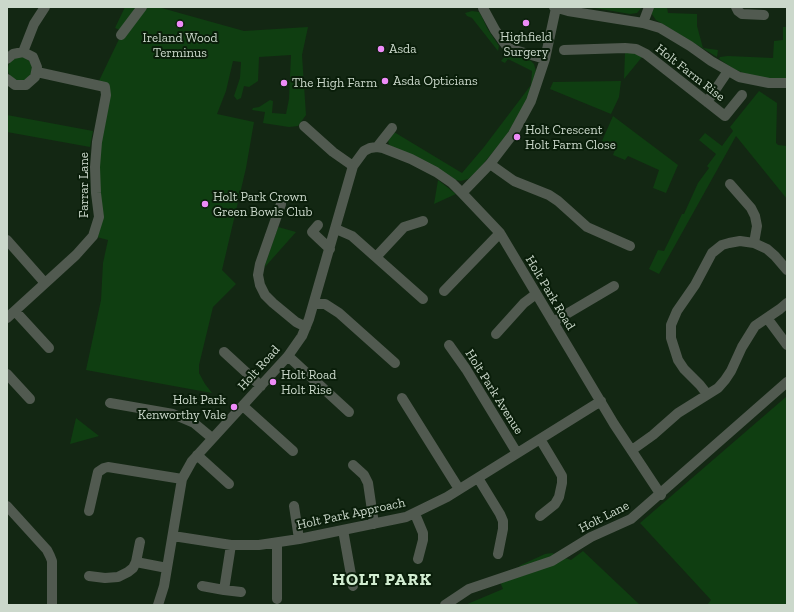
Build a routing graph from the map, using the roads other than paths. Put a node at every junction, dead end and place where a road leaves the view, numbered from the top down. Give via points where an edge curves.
1 (45, 7) edge
2 (142, 7) edge
3 (555, 7) edge
4 (649, 7) edge
5 (736, 7) edge
6 (483, 8) dead end
7 (764, 15) dead end
8 (643, 23) junction
9 (121, 35) dead end
10 (564, 50) dead end
11 (23, 52) junction
12 (7, 59) edge
13 (545, 59) junction
14 (728, 71) junction
15 (37, 72) junction
16 (7, 79) edge
17 (787, 82) edge
18 (742, 96) dead end
19 (706, 102) junction
20 (304, 126) dead end
21 (392, 128) dead end
22 (377, 147) junction
23 (490, 164) junction
24 (353, 166) junction
25 (730, 184) dead end
26 (462, 192) junction
27 (281, 204) dead end
28 (423, 221) dead end
29 (318, 225) dead end
30 (336, 230) junction
31 (500, 233) junction
32 (7, 240) edge
33 (754, 243) junction
34 (630, 246) dead end
35 (330, 249) junction
36 (376, 257) junction
37 (787, 270) edge
38 (45, 283) junction
39 (614, 286) dead end
40 (444, 291) dead end
41 (536, 294) junction
42 (423, 299) dead end
43 (787, 303) edge
44 (314, 304) junction
45 (15, 311) junction
46 (7, 318) edge
47 (767, 318) junction
48 (553, 322) junction
49 (306, 327) junction
50 (496, 334) dead end
51 (449, 345) dead end
52 (787, 345) edge
53 (49, 348) dead end
54 (224, 352) dead end
55 (288, 356) junction
56 (395, 363) dead end
57 (7, 374) edge
58 (787, 382) edge
59 (260, 386) junction
60 (707, 394) junction
61 (402, 398) dead end
62 (30, 399) dead end
63 (110, 402) dead end
64 (601, 402) junction
65 (243, 406) junction
66 (349, 412) dead end
67 (212, 438) junction
68 (540, 439) junction
69 (632, 450) junction
70 (294, 451) dead end
71 (517, 453) junction
72 (197, 455) junction
73 (353, 465) dead end
74 (478, 478) junction
75 (182, 479) junction
76 (229, 484) dead end
77 (459, 489) junction
78 (661, 495) junction
79 (7, 506) edge
80 (294, 506) dead end
81 (89, 511) dead end
82 (415, 514) junction
83 (540, 516) dead end
84 (374, 524) junction
85 (343, 530) junction
86 (173, 536) junction
87 (299, 539) junction
88 (140, 542) dead end
89 (277, 543) junction
90 (231, 545) junction
91 (498, 554) dead end
92 (418, 559) dead end
93 (136, 562) junction
94 (167, 568) junction
95 (89, 576) dead end
96 (202, 586) dead end
97 (353, 586) dead end
98 (224, 590) junction
99 (241, 592) dead end
100 (278, 599) dead end
101 (52, 605) edge
102 (158, 605) edge
103 (445, 605) edge

1 - 11 street via 34,24
2 - 9 street
3 - 8 street
3 - 13 street
4 - 8 street
5 - 7 street via 742,14
6 - 13 street via 508,48
8 - 14 street via 660,28
10 - 19 street, Holt Farm Rise via 636,49 646,54
11 - 12 street via 13,54
11 - 15 street via 33,57
13 - 23 street via 531,101 513,134
14 - 17 street via 739,77 769,83
14 - 19 street
15 - 16 street via 26,85 15,85
15 - 38 street, Farrar Lane via 105,87 106,95 97,142 95,167 99,217 93,236
18 - 19 street, Holt Farm Rise via 725,116
20 - 24 street
21 - 22 street
22 - 24 street, Holt Road via 364,150
22 - 26 street, Holt Park Road via 411,158 436,172
23 - 26 street
23 - 34 street via 514,181 549,195 587,227
24 - 30 street, Holt Road
25 - 33 street via 755,216 757,226
26 - 31 street, Holt Park Road
27 - 49 street via 260,264 260,285 273,303
28 - 36 street via 404,227
29 - 35 street via 312,232
30 - 35 street, Holt Road
30 - 36 street via 352,236
31 - 40 street
31 - 41 street, Holt Park Road
32 - 38 street
33 - 37 street via 776,256
33 - 60 street via 740,241 716,248 671,325 671,336 678,360
35 - 44 street, Holt Road
36 - 42 street
38 - 45 street, Farrar Lane
39 - 48 street
41 - 48 street, Holt Park Road
41 - 50 street via 524,303
43 - 47 street
44 - 49 street, Holt Road
44 - 56 street via 325,304 339,313
45 - 46 street, Farrar Lane
45 - 53 street
47 - 52 street
47 - 60 street via 755,326 748,335 725,380 718,388
48 - 64 street, Holt Park Road
49 - 55 street, Holt Road
51 - 71 street, Holt Park Avenue
54 - 59 street
55 - 59 street, Holt Road
55 - 66 street
57 - 62 street
58 - 78 street, Holt Lane
59 - 65 street, Holt Road
60 - 69 street via 678,413
61 - 77 street
63 - 67 street via 173,414 194,423
64 - 68 street, Holt Park Approach
64 - 69 street, Holt Park Road
65 - 67 street, Holt Road
65 - 70 street
67 - 72 street, Holt Road
68 - 71 street, Holt Park Approach
68 - 83 street via 562,476 562,483 555,504
69 - 78 street, Holt Park Road
71 - 74 street, Holt Park Approach
72 - 75 street, Holt Road
72 - 76 street
73 - 84 street via 366,478
74 - 77 street, Holt Park Approach
74 - 91 street via 503,521
75 - 81 street via 104,468 98,472
75 - 86 street, Holt Road
77 - 82 street, Holt Park Approach
78 - 103 street, Holt Lane via 631,519 591,537 552,561 469,589
79 - 101 street via 50,556
80 - 87 street
82 - 84 street, Holt Park Approach
82 - 92 street via 423,533
84 - 85 street, Holt Park Approach
85 - 87 street, Holt Park Approach
85 - 97 street
86 - 90 street, Holt Park Approach
86 - 94 street, Holt Road
87 - 89 street, Holt Park Approach
88 - 93 street
89 - 90 street, Holt Park Approach
89 - 100 street
90 - 98 street
93 - 94 street
93 - 95 street via 133,568 118,577
94 - 102 street, Holt Road
96 - 98 street
98 - 99 street

